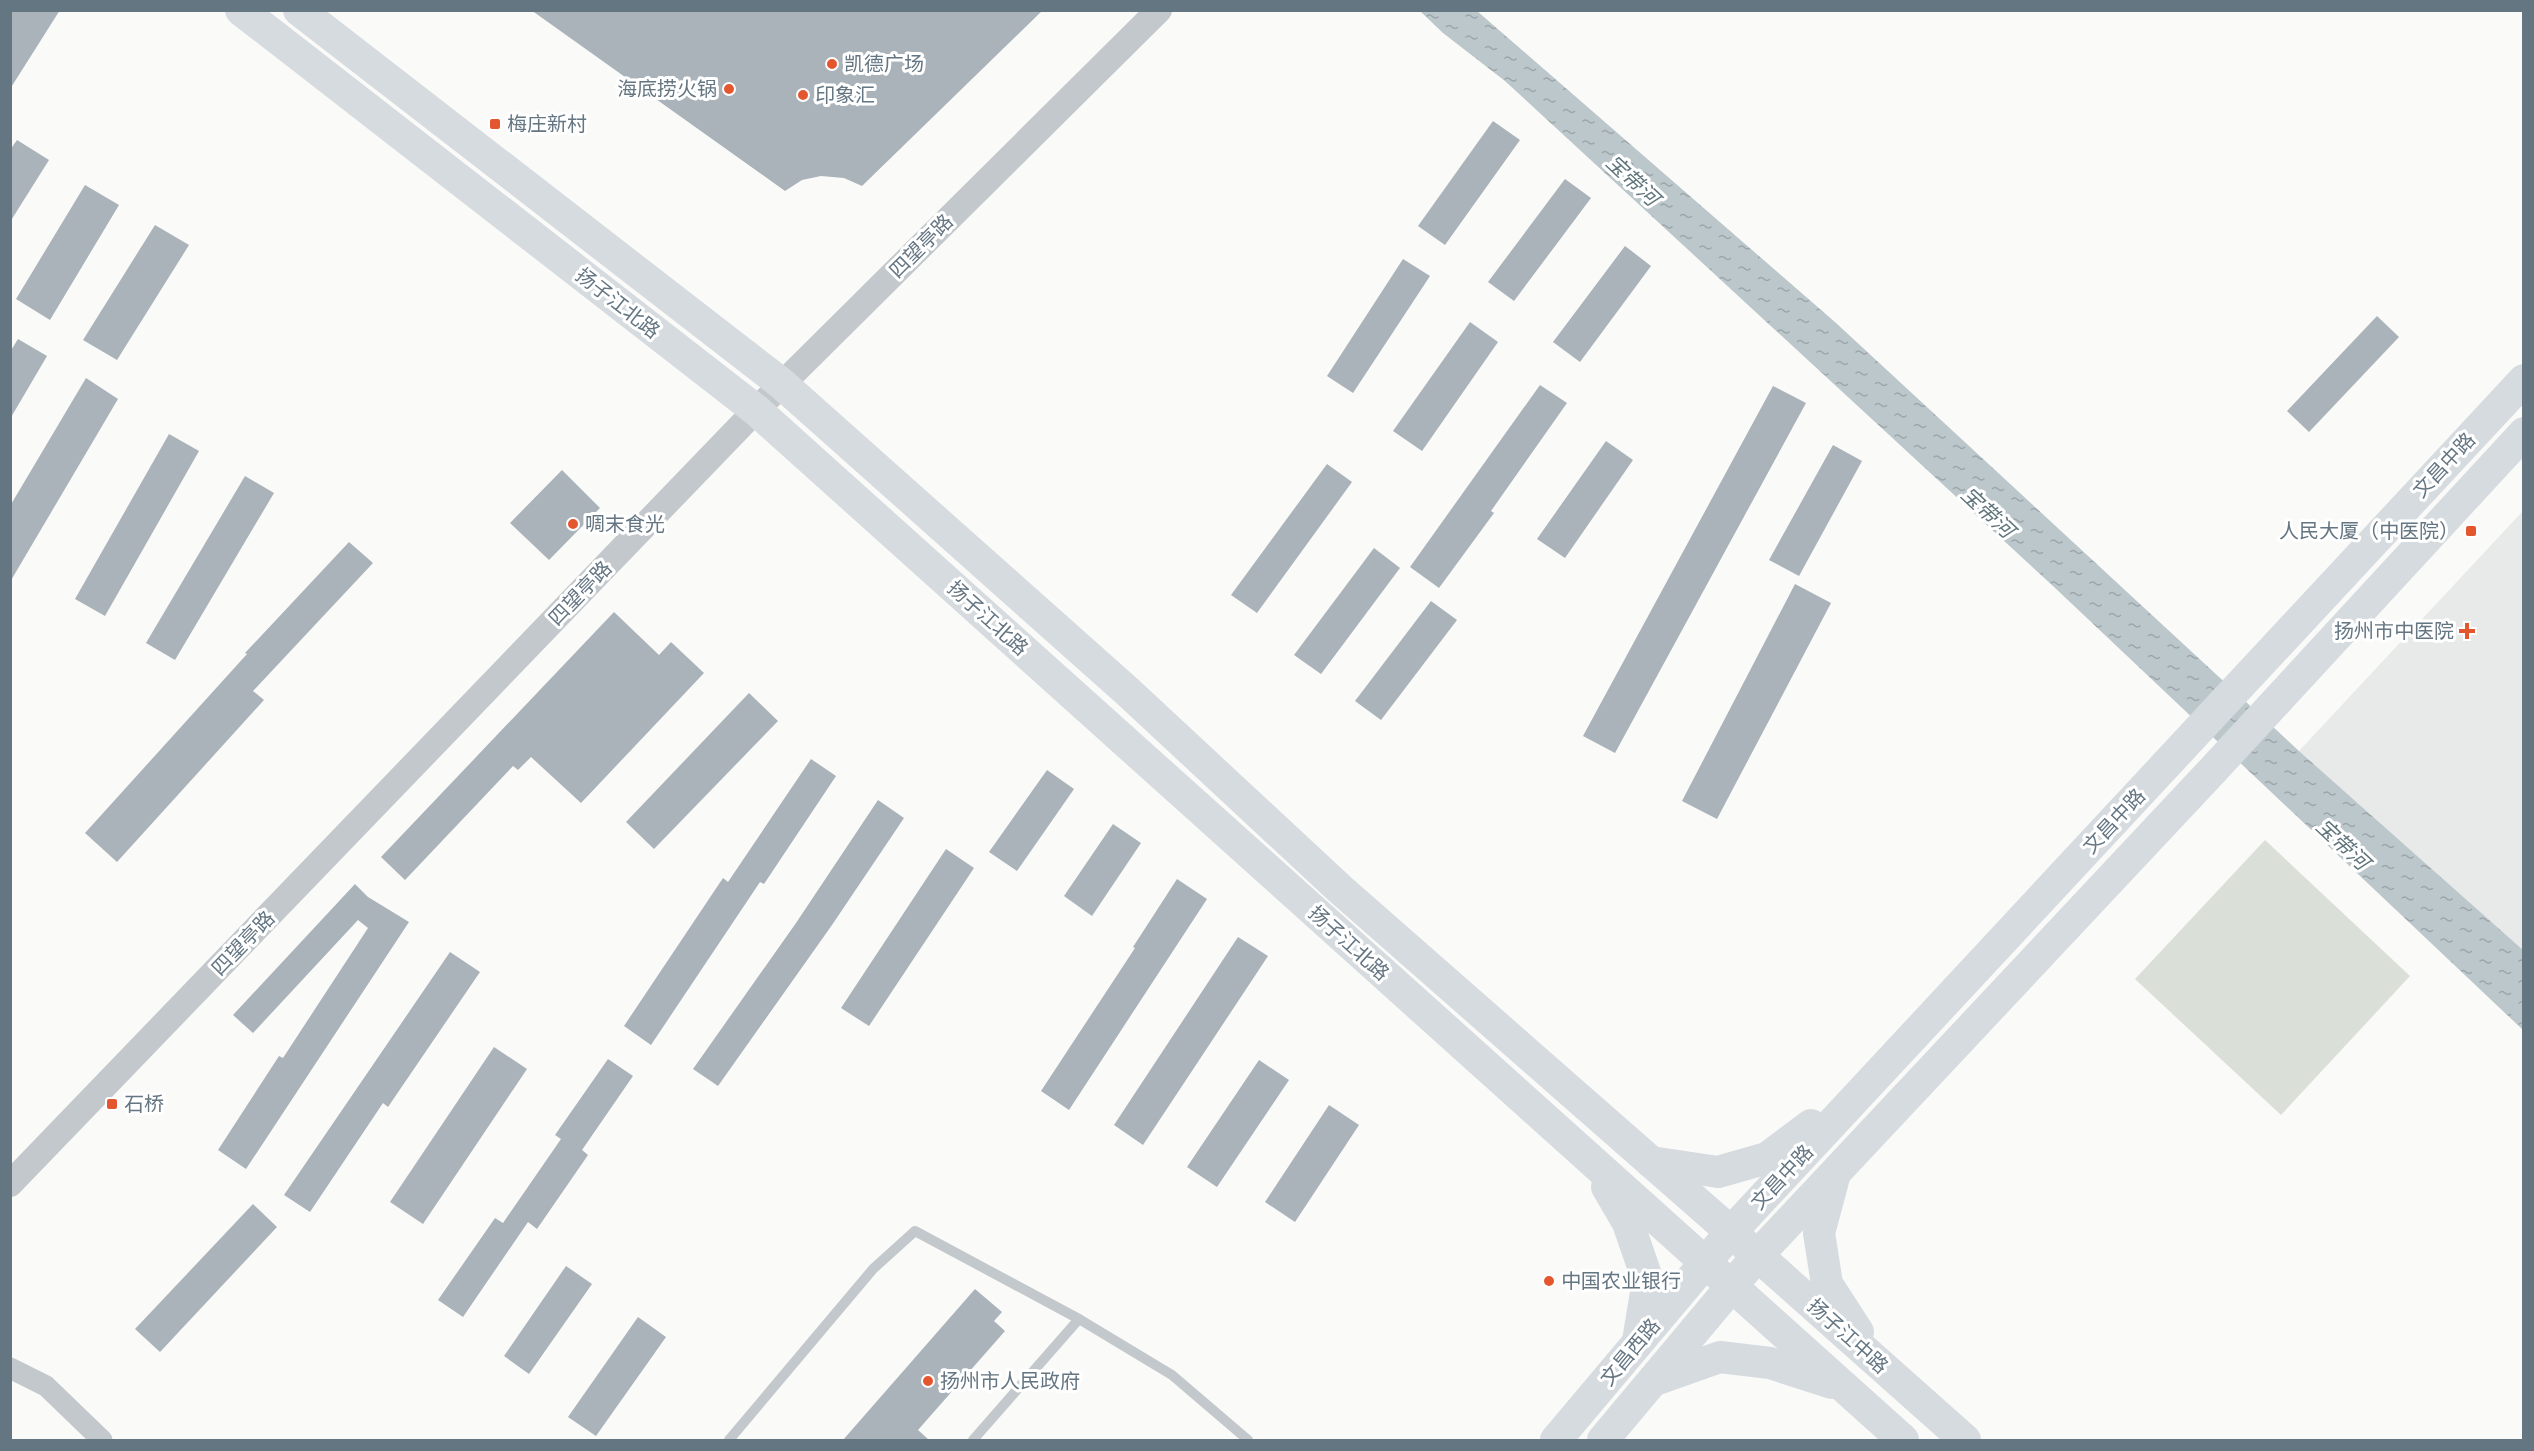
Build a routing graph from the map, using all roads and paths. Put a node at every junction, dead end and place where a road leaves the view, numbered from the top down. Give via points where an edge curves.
1 (241, 10) edge
2 (299, 10) edge
3 (1159, 10) edge
4 (2523, 380) edge
5 (782, 384) junction
6 (756, 410) junction
7 (2523, 434) edge
8 (1876, 1076) junction
9 (1651, 1162) junction
10 (1593, 1163) junction
11 (1835, 1173) junction
12 (10, 1184) edge
13 (1731, 1232) junction
14 (1757, 1256) junction
15 (1704, 1263) junction
16 (1732, 1287) junction
17 (1079, 1319) junction
18 (1638, 1342) junction
19 (1877, 1362) junction
20 (10, 1368) edge
21 (1654, 1380) junction
22 (1844, 1387) junction
23 (102, 1440) edge
24 (729, 1440) edge
25 (974, 1440) edge
26 (1248, 1440) edge
27 (1556, 1440) edge
28 (1603, 1440) edge
29 (1904, 1440) edge
30 (1965, 1440) edge

1 - 6 main road, 扬子江北路
2 - 5 main road, 扬子江北路
3 - 5 street, 四望亭路
4 - 8 main road, 文昌中路
5 - 6 street, 四望亭路
5 - 9 main road, 扬子江北路 via 1127,691 1340,889
6 - 10 main road, 扬子江北路
6 - 12 street, 四望亭路
7 - 11 main road, 文昌中路
8 - 9 main road via 1767,1158 1718,1172
8 - 13 main road, 文昌中路
9 - 13 main road, 扬子江北路
10 - 15 main road, 扬子江北路
10 - 18 main road via 1628,1223 1648,1281
11 - 14 main road, 文昌中路
11 - 19 main road via 1819,1233 1827,1284
13 - 14 main road, 扬子江中路
13 - 15 main road, 文昌中路
14 - 16 main road, 文昌中路
14 - 19 main road, 扬子江中路
15 - 16 main road, 扬子江中路
15 - 18 main road, 文昌西路
16 - 21 main road, 文昌西路
16 - 22 main road, 扬子江中路
17 - 24 lane via 915,1231 873,1269
17 - 25 lane
17 - 26 lane via 1172,1375
18 - 27 main road, 文昌西路
19 - 30 main road, 扬子江中路
20 - 23 street via 46,1386
21 - 22 main road via 1720,1357 1770,1363
21 - 28 main road, 文昌西路
22 - 29 main road, 扬子江中路

